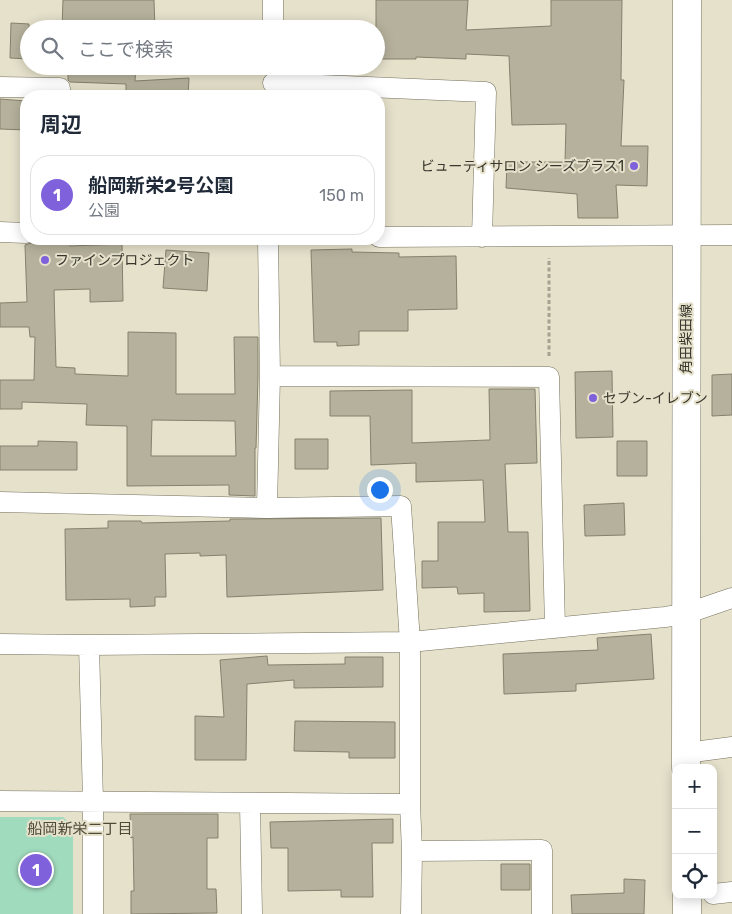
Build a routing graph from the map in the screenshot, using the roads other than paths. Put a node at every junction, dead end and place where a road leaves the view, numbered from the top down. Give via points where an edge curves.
1 (272, 0) edge
2 (687, 0) edge
3 (273, 20) edge
4 (273, 82) edge
5 (0, 87) edge
6 (60, 90) edge
7 (0, 232) edge
8 (20, 232) edge
9 (732, 235) edge
10 (686, 236) junction
11 (385, 237) edge
12 (482, 237) junction
13 (268, 245) edge
14 (270, 376) junction
15 (0, 502) edge
16 (267, 508) junction
17 (732, 598) edge
18 (686, 614) junction
19 (555, 628) junction
20 (410, 642) junction
21 (0, 644) edge
22 (89, 645) junction
23 (732, 747) edge
24 (686, 760) edge
25 (0, 801) edge
26 (93, 801) junction
27 (250, 803) junction
28 (410, 804) junction
29 (412, 851) junction
30 (732, 892) edge
31 (717, 894) edge
32 (93, 914) edge
33 (252, 914) edge
34 (411, 914) edge
35 (542, 914) edge

1 - 3 street
2 - 10 main road, 角田柴田線
4 - 12 street via 486,92
5 - 6 street
7 - 8 street
9 - 10 street
10 - 12 street
10 - 18 main road, 角田柴田線
11 - 12 street
13 - 14 street
14 - 16 street
14 - 19 street via 549,377
15 - 16 street
16 - 20 street via 401,506
17 - 18 street
18 - 19 street
18 - 24 main road, 角田柴田線
19 - 20 street
20 - 22 street
20 - 28 street
21 - 22 street
22 - 26 street
23 - 24 street
25 - 26 street
26 - 27 street
26 - 32 street
27 - 28 street
27 - 33 street
28 - 29 street
29 - 34 street
29 - 35 street via 542,850
30 - 31 street

